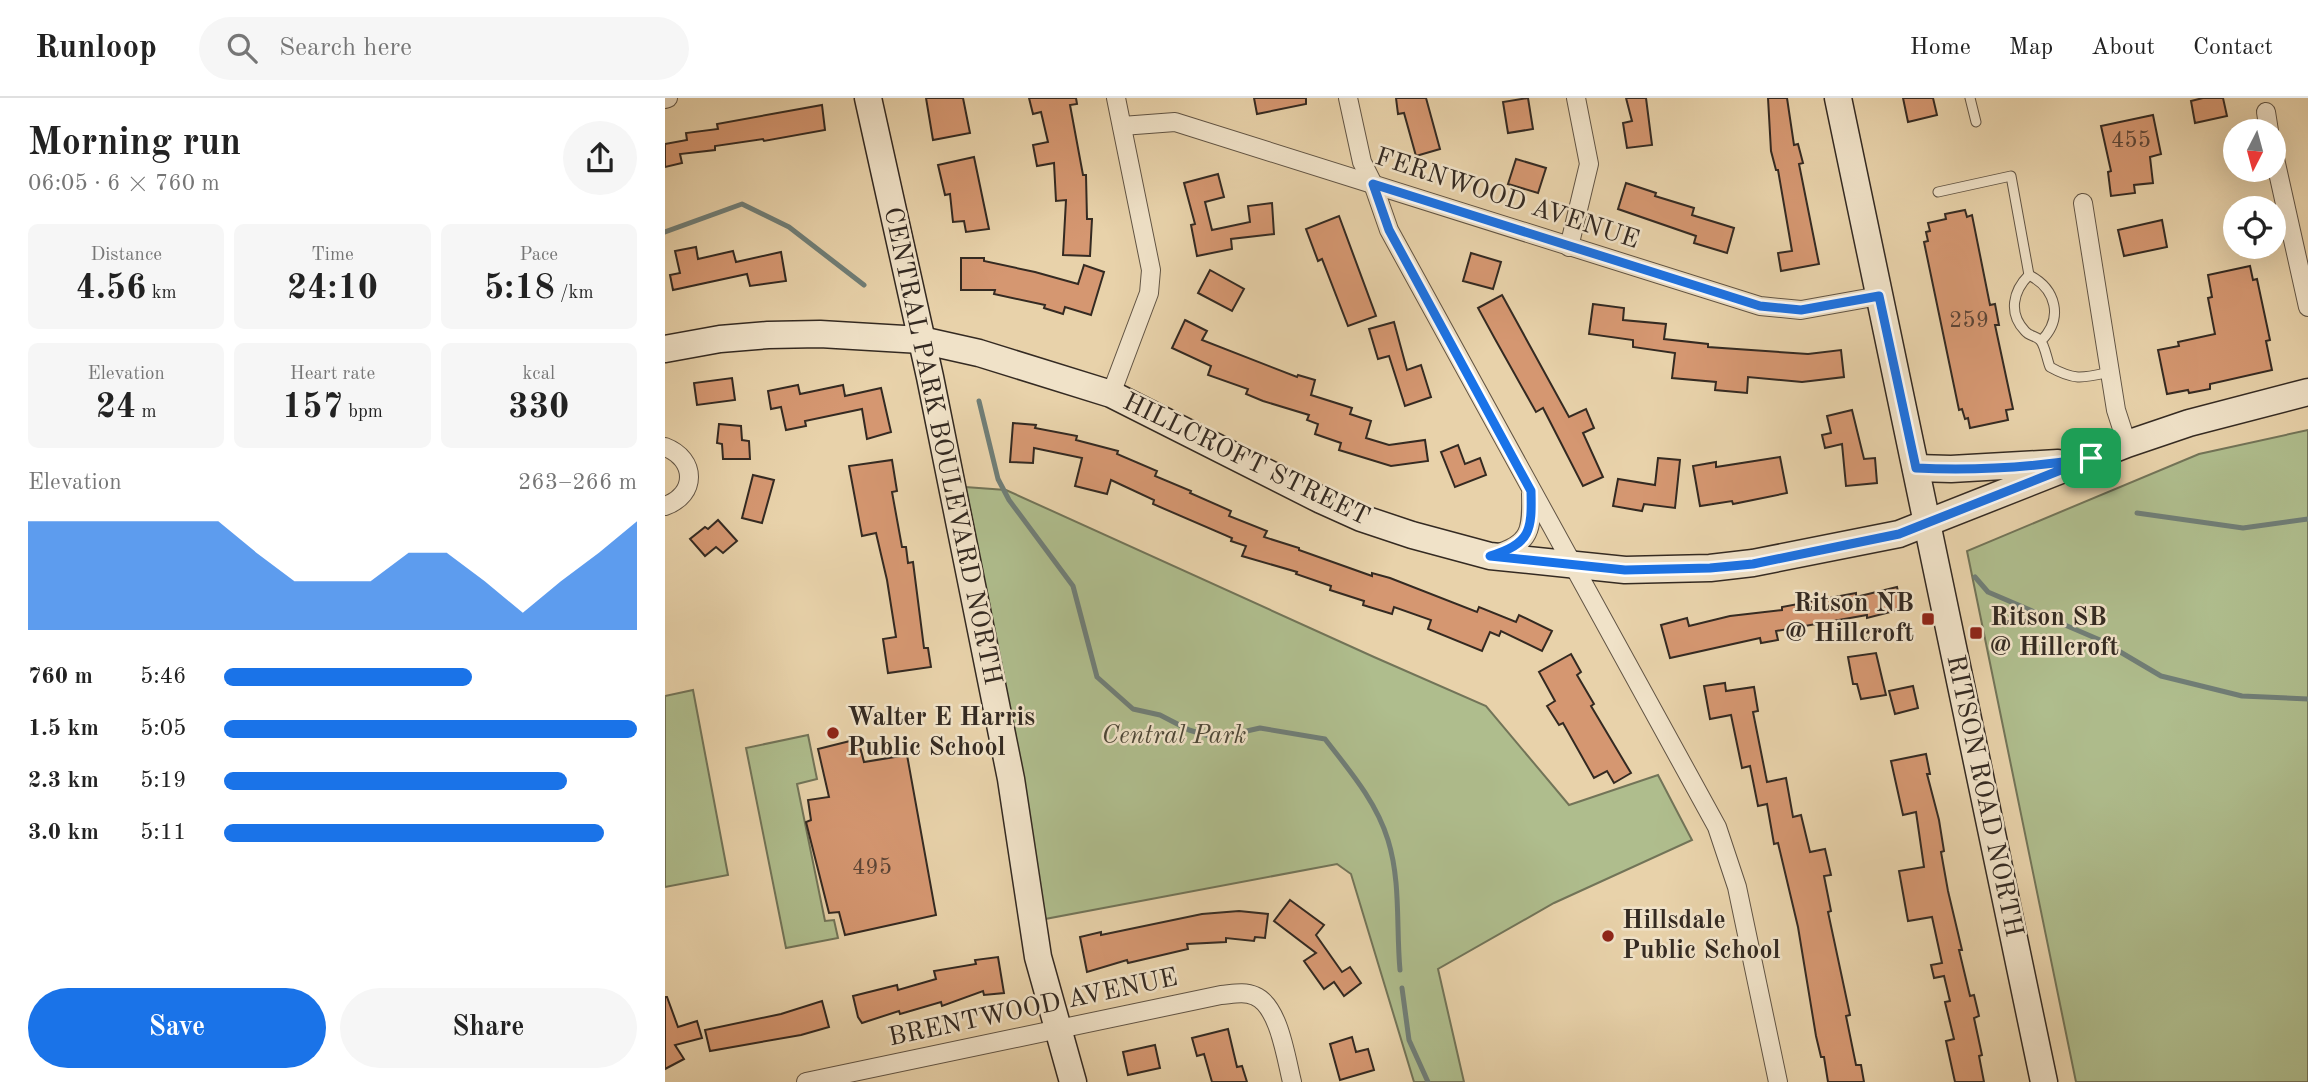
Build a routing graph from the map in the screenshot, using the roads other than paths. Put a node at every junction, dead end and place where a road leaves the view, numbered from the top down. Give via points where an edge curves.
1 (868, 98) edge
2 (1116, 98) edge
3 (1348, 98) edge
4 (1576, 98) edge
5 (1838, 98) edge
6 (1970, 98) edge
7 (1976, 122) dead end
8 (1122, 127) junction
9 (2280, 182) edge
10 (1373, 184) junction
11 (1938, 192) dead end
12 (2083, 203) dead end
13 (1569, 247) junction
14 (2029, 275) junction
15 (1879, 296) junction
16 (2308, 306) edge
17 (921, 340) junction
18 (2041, 341) junction
19 (665, 349) edge
20 (2110, 372) junction
21 (2308, 393) edge
22 (1111, 394) junction
23 (2127, 444) junction
24 (665, 447) edge
25 (2091, 458) junction
26 (1916, 468) junction
27 (1531, 491) junction
28 (665, 506) edge
29 (1927, 523) junction
30 (1490, 556) junction
31 (1576, 567) junction
32 (1059, 1029) junction
33 (806, 1082) edge
34 (1073, 1082) edge
35 (1292, 1082) edge
36 (1778, 1082) edge
37 (2044, 1082) edge

1 - 17 street, CENTRAL PARK BOULEVARD NORTH
2 - 8 street
3 - 10 street via 1362,162
4 - 13 street via 1589,163
5 - 15 street, RITSON ROAD NORTH
6 - 7 lane
8 - 10 street, FERNWOOD AVENUE via 1175,122
8 - 22 street via 1151,270 1149,293
9 - 16 street
10 - 13 street, FERNWOOD AVENUE
10 - 27 street via 1389,230
11 - 14 lane via 2011,176
12 - 20 street
13 - 15 street, FERNWOOD AVENUE via 1760,306 1801,310
14 - 18 lane via 2046,288 2054,303 2055,320
14 - 18 lane via 2016,292 2015,309 2020,325
15 - 26 street, RITSON ROAD NORTH
17 - 19 street, HILLCROFT STREET via 768,335
17 - 22 street, HILLCROFT STREET
17 - 32 street, CENTRAL PARK BOULEVARD NORTH via 1011,779 1038,957
18 - 20 lane via 2050,367 2064,375 2080,378
20 - 23 street
21 - 23 street, HILLCROFT STREET
22 - 30 street, HILLCROFT STREET via 1361,518
23 - 25 street, HILLCROFT STREET
24 - 28 street via 681,456 689,474 681,497
25 - 26 street
25 - 29 street, HILLCROFT STREET
26 - 29 street, RITSON ROAD NORTH
27 - 30 street via 1532,521 1527,534 1511,550
27 - 31 street
29 - 31 street, HILLCROFT STREET via 1881,538 1753,564 1667,570
29 - 37 street, RITSON ROAD NORTH
30 - 31 street, HILLCROFT STREET
31 - 36 street via 1717,827 1737,887
32 - 33 street, BRENTWOOD AVENUE
32 - 34 street, CENTRAL PARK BOULEVARD NORTH
32 - 35 street, BRENTWOOD AVENUE via 1245,993 1268,1005

